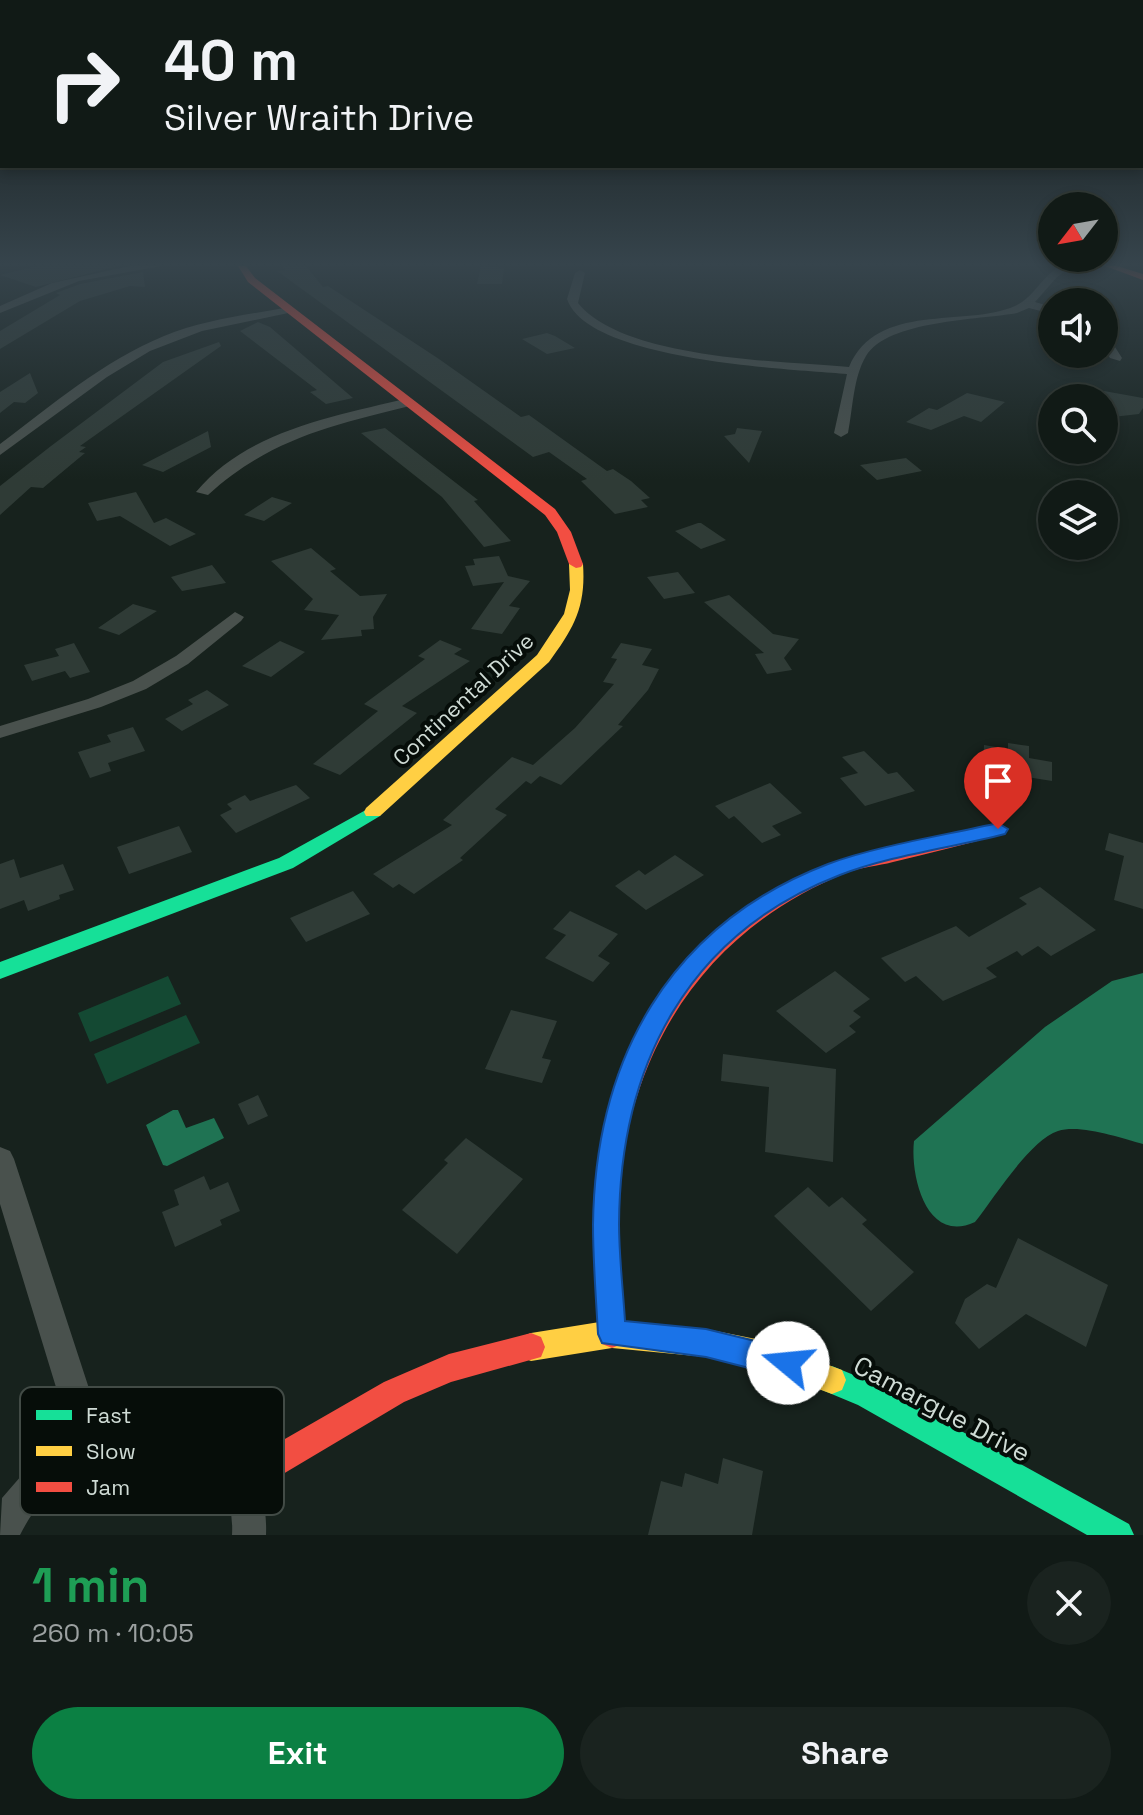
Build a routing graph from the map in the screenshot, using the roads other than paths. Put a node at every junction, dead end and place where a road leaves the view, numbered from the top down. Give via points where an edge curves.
1 (175, 338) edge
2 (325, 338) edge
3 (621, 338) edge
4 (885, 338) edge
5 (855, 371) junction
6 (409, 402) junction
7 (841, 433) dead end
8 (0, 451) edge
9 (203, 492) dead end
10 (235, 617) dead end
11 (0, 732) edge
12 (998, 829) dead end
13 (0, 971) edge
14 (0, 1159) edge
15 (612, 1334) junction
16 (72, 1387) edge
17 (284, 1456) edge
18 (20, 1503) edge
19 (247, 1515) edge
20 (2, 1535) edge
21 (249, 1535) edge
22 (1118, 1535) edge

1 - 8 street via 107,372
2 - 6 street, Continental Drive
3 - 5 street via 688,354
4 - 5 street via 864,350
5 - 7 street
6 - 9 street via 266,442 225,469
6 - 13 street, Continental Drive via 538,501 567,533 576,554 578,594 558,641 394,796 326,844
10 - 11 street via 144,683
12 - 15 street via 835,869 774,899 690,965 652,1023 619,1115 606,1225
14 - 16 street
15 - 17 street, Camargue Drive via 449,1368 394,1392
15 - 22 street, Camargue Drive via 706,1343 815,1373 868,1395
18 - 20 street
19 - 21 street

